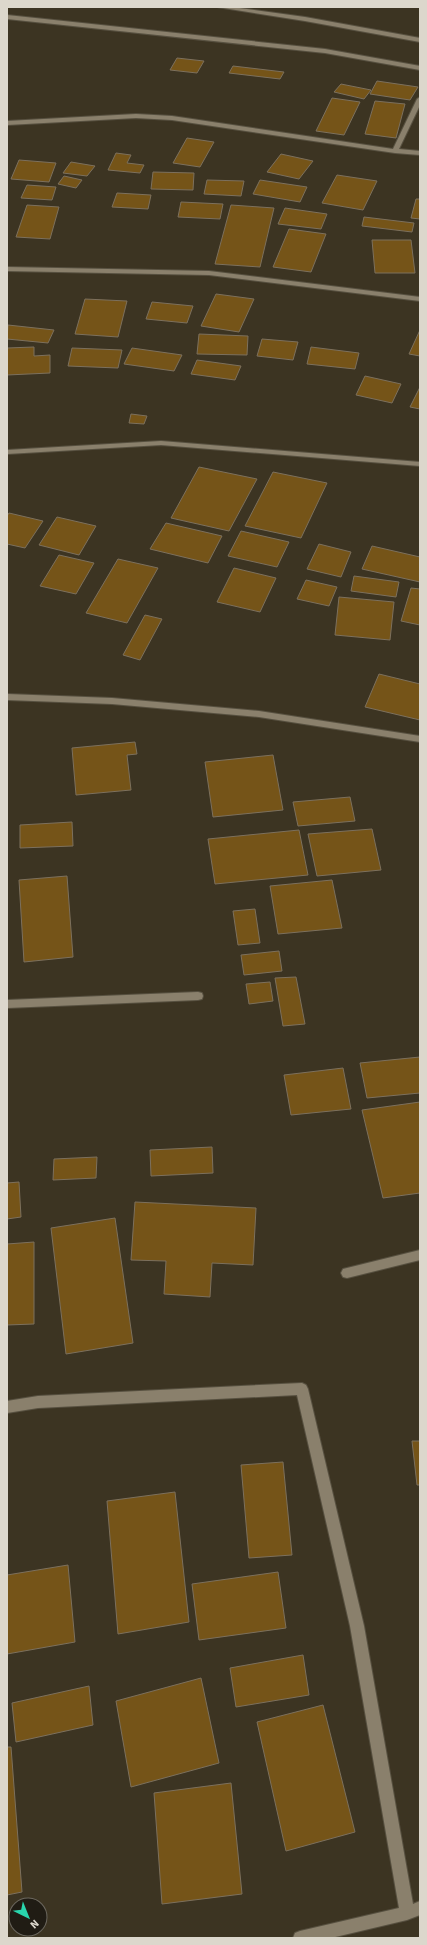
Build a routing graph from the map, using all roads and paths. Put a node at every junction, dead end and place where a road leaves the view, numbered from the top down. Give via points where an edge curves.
1 (220, 7) edge
2 (7, 17) edge
3 (420, 40) edge
4 (420, 68) edge
5 (420, 99) edge
6 (7, 123) edge
7 (395, 151) junction
8 (420, 153) edge
9 (7, 269) edge
10 (420, 299) edge
11 (7, 452) edge
12 (420, 464) edge
13 (7, 697) edge
14 (420, 739) edge
15 (198, 996) dead end
16 (7, 1004) edge
17 (420, 1255) edge
18 (347, 1273) dead end
19 (7, 1407) edge
20 (414, 1910) edge
21 (300, 1938) edge

1 - 3 street
2 - 4 street via 325,51
5 - 7 street
6 - 7 street via 136,116 172,118
7 - 8 street
9 - 10 street via 209,273
11 - 12 street via 161,443
13 - 14 street via 112,701 251,714
15 - 16 street
17 - 18 street
19 - 20 street via 38,1402 302,1389 357,1626
20 - 21 street

